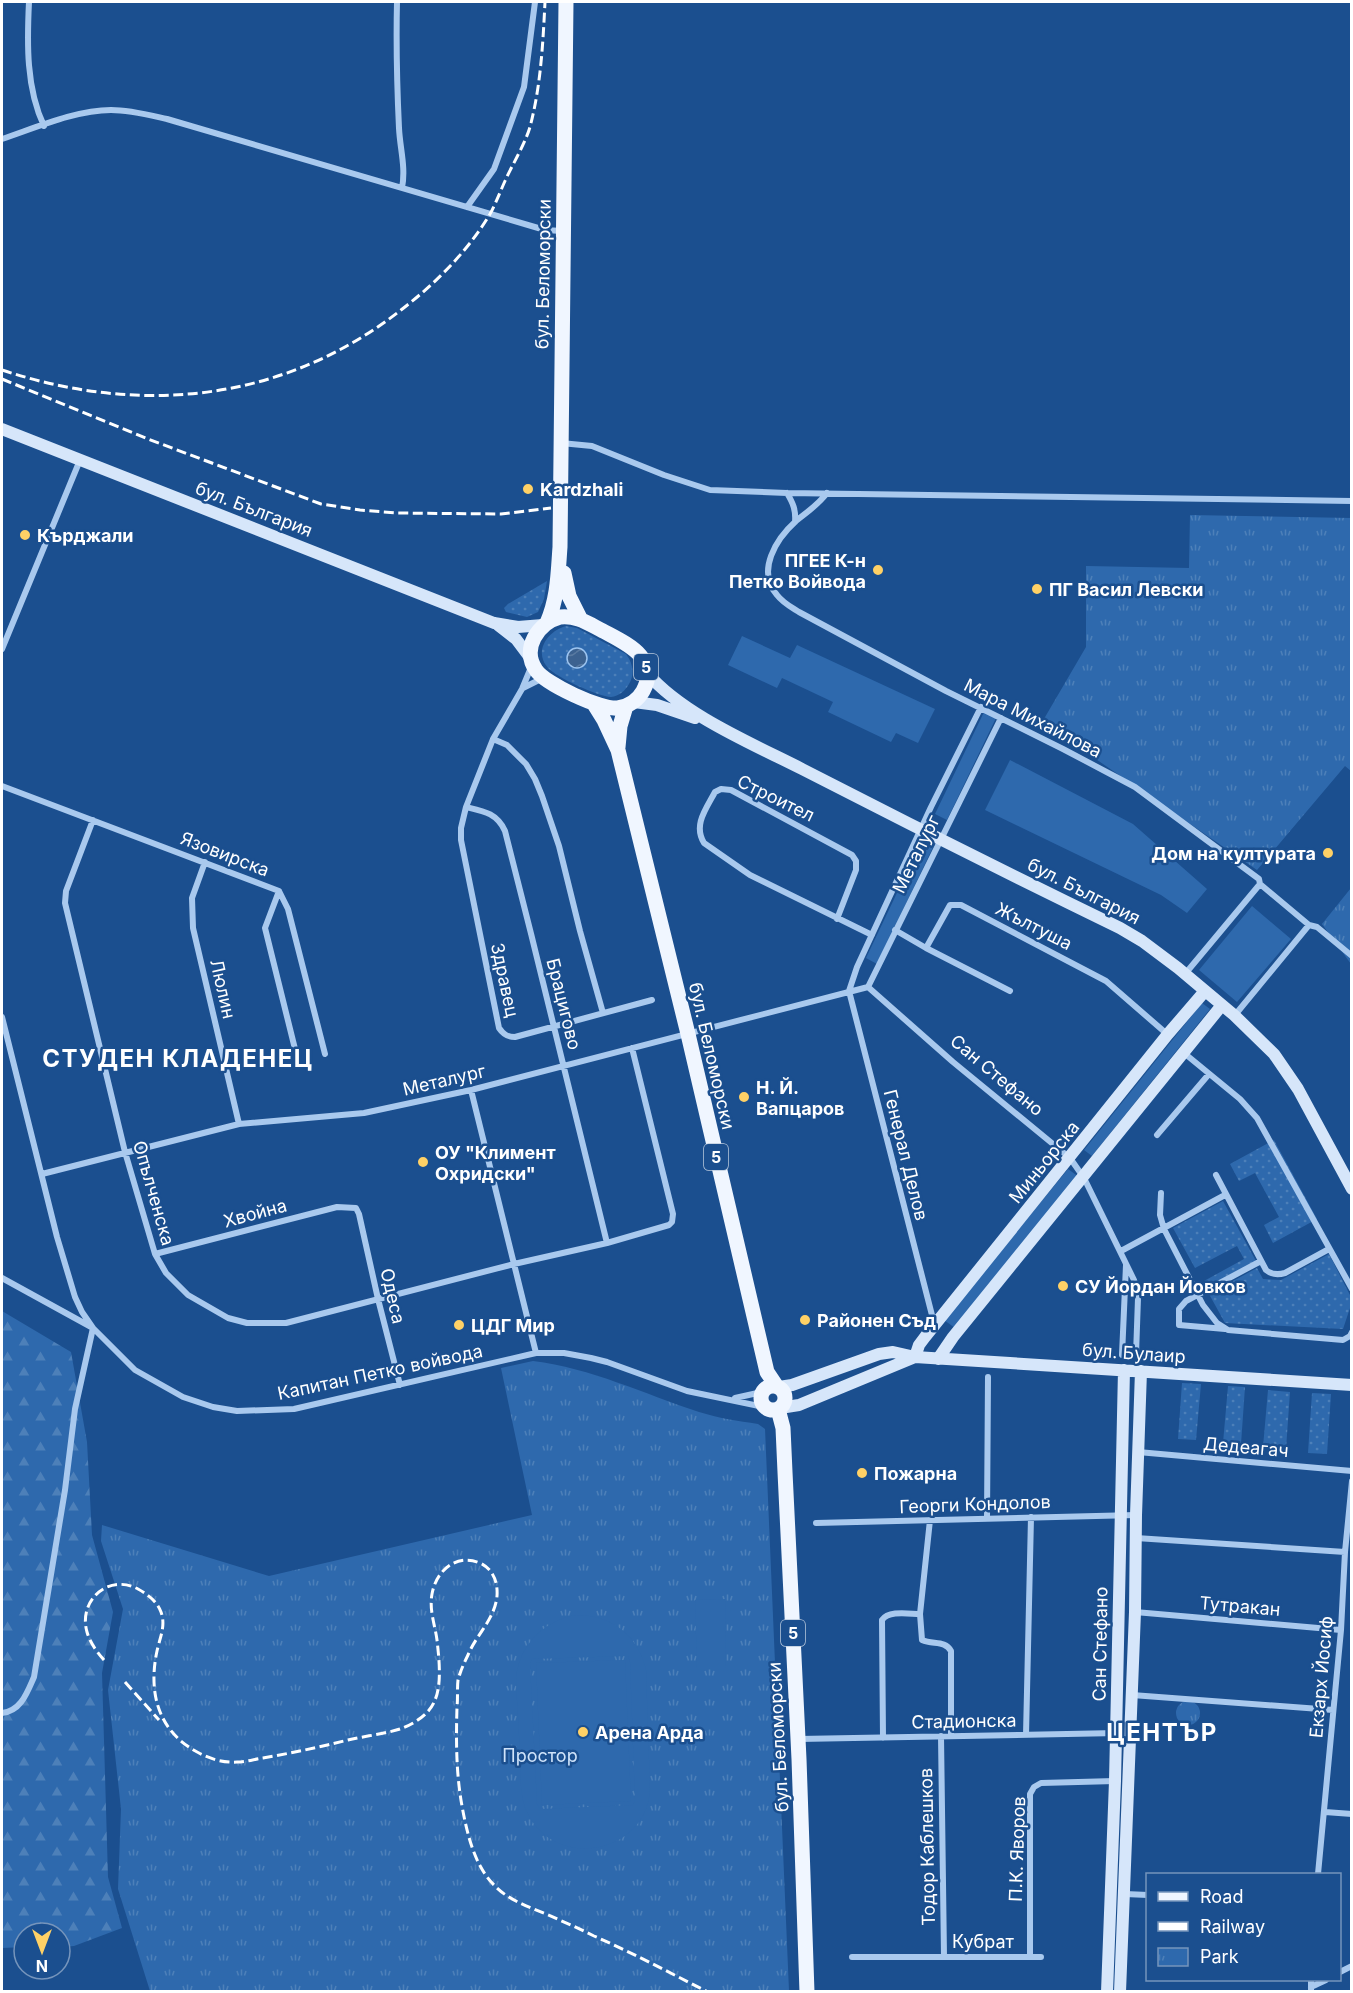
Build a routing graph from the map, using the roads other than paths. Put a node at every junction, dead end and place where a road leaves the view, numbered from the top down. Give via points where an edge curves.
1 (29, 2) edge
2 (397, 2) edge
3 (534, 2) edge
4 (566, 2) edge
5 (44, 126) junction
6 (2, 139) edge
7 (402, 188) junction
8 (467, 207) junction
9 (563, 231) junction
10 (2, 429) edge
11 (561, 443) junction
12 (80, 460) junction
13 (827, 493) junction
14 (786, 494) junction
15 (1352, 501) edge
16 (795, 522) junction
17 (560, 547) junction
18 (581, 620) junction
19 (494, 622) junction
20 (545, 624) junction
21 (2, 650) edge
22 (532, 662) junction
23 (647, 674) junction
24 (543, 678) junction
25 (522, 689) junction
26 (594, 704) junction
27 (630, 704) junction
28 (981, 707) junction
29 (1001, 718) junction
30 (716, 725) junction
31 (493, 739) junction
32 (618, 750) junction
33 (2, 786) edge
34 (466, 807) junction
35 (93, 820) junction
36 (921, 830) junction
37 (942, 841) junction
38 (205, 862) junction
39 (1260, 884) junction
40 (279, 891) junction
41 (837, 919) junction
42 (1309, 926) junction
43 (896, 930) junction
44 (872, 935) junction
45 (926, 948) junction
46 (1352, 956) edge
47 (1185, 975) junction
48 (868, 987) junction
49 (1205, 991) junction
50 (849, 992) junction
51 (1010, 992) dead end
52 (652, 1000) dead end
53 (1222, 1005) junction
54 (603, 1013) junction
55 (1234, 1015) junction
56 (2, 1017) edge
57 (554, 1027) junction
58 (688, 1034) junction
59 (1168, 1034) junction
60 (4, 1035) edge
61 (632, 1048) junction
62 (1183, 1052) junction
63 (325, 1054) dead end
64 (297, 1057) dead end
65 (564, 1065) junction
66 (1209, 1074) junction
67 (471, 1090) junction
68 (239, 1124) junction
69 (1157, 1135) dead end
70 (125, 1152) junction
71 (1070, 1158) junction
72 (42, 1174) junction
73 (1216, 1175) dead end
74 (1084, 1178) junction
75 (1352, 1189) edge
76 (1161, 1193) dead end
77 (1225, 1195) junction
78 (359, 1214) joint
79 (1164, 1229) junction
80 (607, 1243) junction
81 (1329, 1249) junction
82 (1121, 1251) junction
83 (155, 1254) junction
84 (1261, 1261) junction
85 (1126, 1262) junction
86 (514, 1263) junction
87 (2, 1278) edge
88 (1352, 1289) edge
89 (1198, 1296) junction
90 (378, 1299) junction
91 (934, 1325) junction
92 (93, 1328) junction
93 (1228, 1330) junction
94 (1352, 1332) edge
95 (536, 1353) junction
96 (1122, 1354) dead end
97 (1136, 1355) dead end
98 (915, 1357) junction
99 (938, 1359) junction
100 (1124, 1370) junction
101 (1141, 1371) junction
102 (988, 1377) dead end
103 (1352, 1385) edge
104 (400, 1386) junction
105 (772, 1397) junction
106 (728, 1398) junction
107 (1138, 1452) junction
108 (1352, 1471) edge
109 (1352, 1481) edge
110 (1121, 1514) junction
111 (1136, 1515) junction
112 (1031, 1517) junction
113 (987, 1518) junction
114 (930, 1520) junction
115 (816, 1523) dead end
116 (1136, 1538) junction
117 (1345, 1552) junction
118 (1135, 1612) junction
119 (920, 1614) junction
120 (1341, 1630) junction
121 (1132, 1695) junction
122 (1333, 1710) junction
123 (2, 1713) edge
124 (1115, 1733) junction
125 (1131, 1733) junction
126 (1026, 1735) junction
127 (941, 1736) junction
128 (951, 1736) junction
129 (883, 1738) junction
130 (798, 1739) junction
131 (1114, 1781) junction
132 (1325, 1812) junction
133 (1352, 1814) edge
134 (1318, 1873) edge
135 (1125, 1894) junction
136 (1146, 1895) edge
137 (944, 1956) junction
138 (1030, 1956) junction
139 (852, 1957) dead end
140 (1041, 1957) dead end
141 (1115, 1957) junction
142 (1324, 1981) edge
143 (1311, 1990) edge
144 (807, 1992) edge
145 (1107, 1992) edge
146 (1120, 1992) edge

1 - 5 street via 30,83
2 - 7 street via 399,135 405,168
3 - 8 street via 524,87 494,169
4 - 9 main road, бул. Беломорски
5 - 6 street
5 - 7 street via 78,114 110,110 167,118
7 - 8 street
8 - 9 street via 545,230
9 - 11 main road, бул. Беломорски
10 - 12 main road, бул. България
11 - 14 street via 592,446 710,490
11 - 17 main road, бул. Беломорски
12 - 19 main road, бул. България
12 - 21 street
13 - 14 street
13 - 15 street
13 - 16 street, Мара Михайлова via 814,509
14 - 16 street via 793,502
16 - 28 street, Мара Михайлова via 769,559 770,585 778,597 799,612
17 - 18 main road, бул. Беломорски via 569,596
17 - 20 main road, бул. Беломорски via 556,594
18 - 20 main road, 5 via 565,616
18 - 23 main road, 5 via 636,650
19 - 20 main road, бул. България via 518,627
19 - 22 main road, бул. България via 516,639
20 - 22 main road via 532,640
22 - 24 main road
22 - 25 street
23 - 27 main road, 5 via 643,691
23 - 30 main road, бул. България via 663,691
24 - 25 street
24 - 26 main road
25 - 31 street
26 - 27 main road via 611,708
26 - 32 main road, бул. Беломорски / 5
27 - 30 main road, бул. България via 669,709
27 - 32 main road, бул. Беломорски / 5 via 620,726
28 - 29 street, Мара Михайлова
28 - 36 street, Металург
29 - 37 street, Металург
29 - 39 street, Мара Михайлова via 1135,787 1259,879
30 - 36 main road, бул. България
31 - 34 street
31 - 54 street via 526,764 542,796
32 - 58 main road, бул. Беломорски / 5
33 - 35 street, Язовирска
34 - 57 street, Брацигово via 497,817 506,831
34 - 57 street, Здравец via 461,840 499,1028 510,1037
35 - 38 street, Язовирска
35 - 70 street, Опълченска via 65,903
36 - 37 main road, бул. България
36 - 44 street, Металург
37 - 43 street, Металург
37 - 47 main road, бул. България via 1120,928
38 - 40 street, Язовирска
38 - 68 street, Люлин via 192,898 193,928
39 - 42 street, Мара Михайлова
39 - 47 street
40 - 63 street, Язовирска via 288,909
40 - 64 street via 266,928
41 - 41 street, Строител via 750,875 704,843 698,826 715,792 731,790 852,855 856,870
41 - 44 street, Строител
42 - 46 street, Мара Михайлова via 1317,927
42 - 55 street
43 - 45 street
43 - 48 street, Металург
44 - 50 street, Металург
45 - 51 street
45 - 59 street, Жълтуша via 950,905 961,906 1106,981
47 - 49 main road, бул. България
48 - 50 street, Металург
48 - 71 street, Сан Стефано
49 - 53 main road, бул. България
49 - 59 main road, Миньорска
50 - 58 street, Металург
50 - 91 street, Генерал Делов
52 - 54 street, Здравец
53 - 55 main road, бул. България
53 - 62 main road
54 - 57 street, Здравец
55 - 75 main road, бул. България via 1274,1054 1298,1089
56 - 60 street, Капитан Петко войвода
57 - 65 street, Брацигово
58 - 61 street, Металург
58 - 105 main road, бул. Беломорски / 5
59 - 71 main road, Миньорска
60 - 72 street, Капитан Петко войвода
61 - 65 street, Металург
61 - 80 street, Опълченска via 672,1222
62 - 66 street
62 - 74 main road
65 - 67 street, Металург
65 - 80 street, Брацигово
66 - 69 street
66 - 81 street via 1257,1118
67 - 68 street, Металург via 364,1113
67 - 86 street
68 - 70 street, Металург
70 - 72 street, Металург
70 - 83 street, Опълченска
71 - 74 street, Сан Стефано
71 - 91 main road, Миньорска
72 - 92 street, Капитан Петко войвода via 75,1297
73 - 77 street
74 - 82 street, Сан Стефано
74 - 99 main road
76 - 79 street
77 - 79 street
77 - 84 street
78 - 83 street, Хвойна via 356,1208 337,1207
78 - 90 street, Одеса
79 - 82 street
79 - 89 street
80 - 86 street, Опълченска
81 - 84 street via 1278,1275 1266,1270
81 - 88 street
82 - 85 street, Сан Стефано
83 - 90 street, Опълченска via 166,1273 188,1295 228,1318 247,1323 286,1323
84 - 89 street
85 - 96 street, Сан Стефано
85 - 97 street, Сан Стефано via 1137,1288
86 - 90 street, Опълченска
86 - 95 street
87 - 92 street
89 - 93 street via 1213,1318
89 - 93 street via 1186,1301 1179,1310 1179,1325
90 - 104 street, Одеса
91 - 98 main road, Миньорска
92 - 104 street, Капитан Петко войвода via 135,1370 156,1383 213,1407 237,1412 294,1409
92 - 123 street via 75,1409 34,1677 22,1702
93 - 94 street via 1343,1340
95 - 104 street, Капитан Петко войвода
95 - 106 street, Капитан Петко войвода via 591,1358 687,1391
98 - 99 main road, бул. Булаир
98 - 105 main road, бул. Булаир via 886,1352 792,1385
98 - 105 main road, бул. Булаир via 799,1405
99 - 100 main road, бул. Булаир
100 - 101 main road, бул. Булаир
100 - 110 main road, Сан Стефано
101 - 103 main road, бул. Булаир
101 - 107 main road, Сан Стефано
102 - 113 street
105 - 106 street, Капитан Петко войвода
105 - 106 street, Капитан Петко войвода
105 - 130 main road, бул. Беломорски / 5 via 783,1428
107 - 108 street, Дедеагач
107 - 111 main road, Сан Стефано
109 - 117 street, Екзарх Йосиф
110 - 111 street, Георги Кондолов
110 - 112 street, Георги Кондолов
110 - 124 main road, Сан Стефано
111 - 116 main road, Сан Стефано
112 - 113 street, Георги Кондолов
112 - 126 street
113 - 114 street, Георги Кондолов
114 - 115 street, Георги Кондолов
114 - 119 street
116 - 117 street
116 - 118 main road, Сан Стефано
117 - 120 street, Екзарх Йосиф
118 - 120 street, Тутракан
118 - 121 main road, Сан Стефано
119 - 128 street via 922,1640 944,1644 951,1651
119 - 129 street via 891,1614 882,1620
120 - 122 street, Екзарх Йосиф
121 - 122 street
121 - 125 main road, Сан Стефано
122 - 132 street, Екзарх Йосиф
124 - 125 street, Стадионска
124 - 126 street, Стадионска
124 - 131 main road, Сан Стефано
125 - 135 main road, Сан Стефано
126 - 128 street, Стадионска
127 - 128 street, Стадионска
127 - 129 street, Стадионска
127 - 137 street, Тодор Каблешков
129 - 130 street, Стадионска
130 - 144 main road, бул. Беломорски / 5
131 - 138 street, П.К. Яворов via 1041,1783 1030,1794
131 - 141 main road, Сан Стефано
132 - 133 street
132 - 134 street, Екзарх Йосиф
135 - 136 street
135 - 141 main road, Сан Стефано
137 - 138 street, Кубрат
137 - 139 street, Кубрат
138 - 140 street, Кубрат
141 - 145 main road, Сан Стефано
141 - 146 main road, Сан Стефано
142 - 143 street

